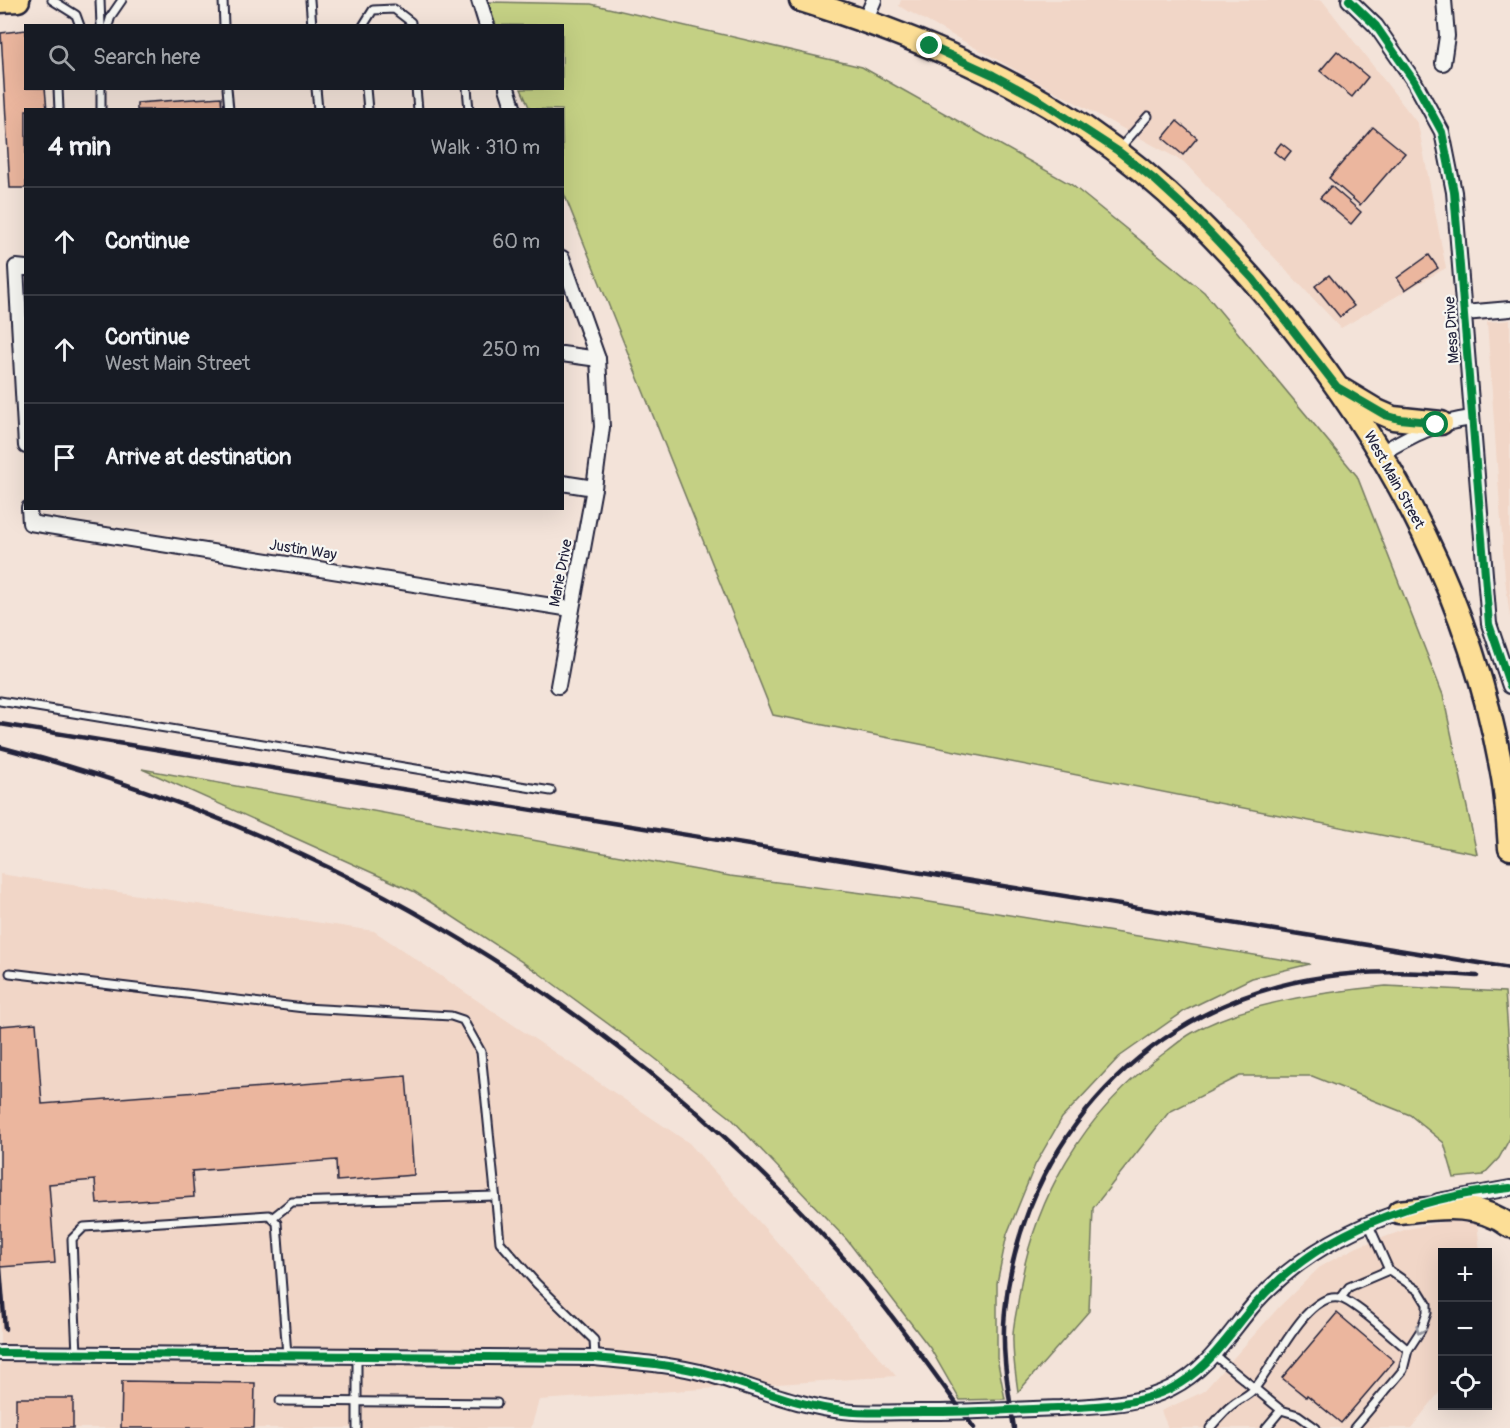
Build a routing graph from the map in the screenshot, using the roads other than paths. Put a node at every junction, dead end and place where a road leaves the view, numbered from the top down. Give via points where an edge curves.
1 (18, 0) edge
2 (52, 0) edge
3 (100, 0) edge
4 (122, 0) edge
5 (223, 0) edge
6 (310, 0) edge
7 (479, 0) edge
8 (801, 0) edge
9 (1349, 0) edge
10 (1444, 0) edge
11 (0, 1) edge
12 (869, 10) edge
13 (79, 24) edge
14 (101, 24) edge
15 (109, 24) edge
16 (224, 24) edge
17 (312, 24) edge
18 (364, 24) edge
19 (411, 24) edge
20 (486, 24) edge
21 (1443, 63) dead end
22 (58, 90) edge
23 (102, 90) edge
24 (227, 90) edge
25 (316, 90) edge
26 (366, 90) edge
27 (416, 90) edge
28 (466, 90) edge
29 (508, 90) edge
30 (59, 108) edge
31 (101, 108) edge
32 (229, 108) edge
33 (318, 108) edge
34 (368, 108) edge
35 (418, 108) edge
36 (469, 108) edge
37 (513, 108) edge
38 (1148, 116) dead end
39 (1118, 151) junction
40 (564, 264) edge
41 (21, 268) edge
42 (1510, 309) edge
43 (1464, 313) junction
44 (564, 354) edge
45 (598, 359) junction
46 (1337, 387) junction
47 (24, 396) edge
48 (1472, 418) junction
49 (1441, 423) junction
50 (1381, 453) junction
51 (564, 483) edge
52 (594, 488) junction
53 (29, 510) edge
54 (571, 609) junction
55 (558, 686) dead end
56 (1510, 686) edge
57 (0, 701) edge
58 (551, 791) dead end
59 (1510, 848) edge
60 (10, 973) dead end
61 (1510, 1188) edge
62 (495, 1196) junction
63 (1399, 1212) junction
64 (272, 1218) junction
65 (1368, 1223) junction
66 (1510, 1226) edge
67 (1389, 1270) junction
68 (1341, 1298) junction
69 (1408, 1350) junction
70 (0, 1353) edge
71 (77, 1354) junction
72 (287, 1355) junction
73 (1214, 1355) junction
74 (357, 1356) junction
75 (595, 1358) junction
76 (1256, 1388) junction
77 (280, 1401) dead end
78 (357, 1401) junction
79 (497, 1402) dead end
80 (1281, 1410) junction
81 (357, 1428) edge
82 (1210, 1428) edge
83 (1266, 1428) edge
84 (1316, 1428) edge
85 (1354, 1428) edge

1 - 11 main road
2 - 13 lane via 76,15
3 - 14 lane
4 - 15 lane
5 - 16 lane
6 - 17 lane
7 - 20 street
8 - 12 main road, West Main Street
9 - 43 street, Mesa Drive via 1376,26 1414,81 1442,132 1454,192
10 - 21 street via 1447,36
12 - 39 main road, West Main Street via 930,46 993,75
18 - 19 lane via 373,10 394,9
22 - 30 lane
23 - 31 lane
24 - 32 lane
25 - 33 lane
26 - 34 lane
27 - 35 lane
28 - 36 lane
29 - 37 street
38 - 39 lane
39 - 46 main road, West Main Street via 1221,244
40 - 45 street, Marie Drive
41 - 47 street
42 - 43 street
43 - 48 street, Mesa Drive
44 - 45 street
45 - 52 street, Marie Drive via 602,427
46 - 49 main road via 1385,415
46 - 50 main road, West Main Street
48 - 49 street
48 - 56 street, Mesa Drive via 1489,624
49 - 50 street
50 - 59 main road, West Main Street via 1449,589 1480,679 1503,776
51 - 52 street
52 - 54 street, Marie Drive
53 - 54 street, Justin Way via 30,523
54 - 55 street, Marie Drive
57 - 58 lane
60 - 62 lane via 304,1008 451,1016 463,1020 481,1052
61 - 63 street via 1456,1196
62 - 64 lane via 292,1202
62 - 75 lane via 500,1242 594,1340
63 - 65 street
63 - 66 main road via 1475,1209
64 - 71 lane via 269,1215 84,1227 72,1239
64 - 72 lane via 277,1223
65 - 67 lane
65 - 73 street via 1300,1261 1258,1300
67 - 68 lane via 1349,1287
67 -> 69 lane via 1419,1291 1427,1304 1421,1330
68 - 69 lane
68 - 76 lane via 1322,1299 1307,1313
69 - 85 lane via 1403,1370
70 - 71 street
71 - 72 street
72 - 74 street
73 - 75 street via 1184,1381 1133,1402 962,1412 843,1412 706,1374
73 - 76 lane
74 - 75 street
74 - 78 lane
76 - 80 lane
76 - 82 lane
77 - 78 lane
78 - 79 lane
78 - 81 lane
80 - 83 lane
80 - 84 lane via 1298,1414

